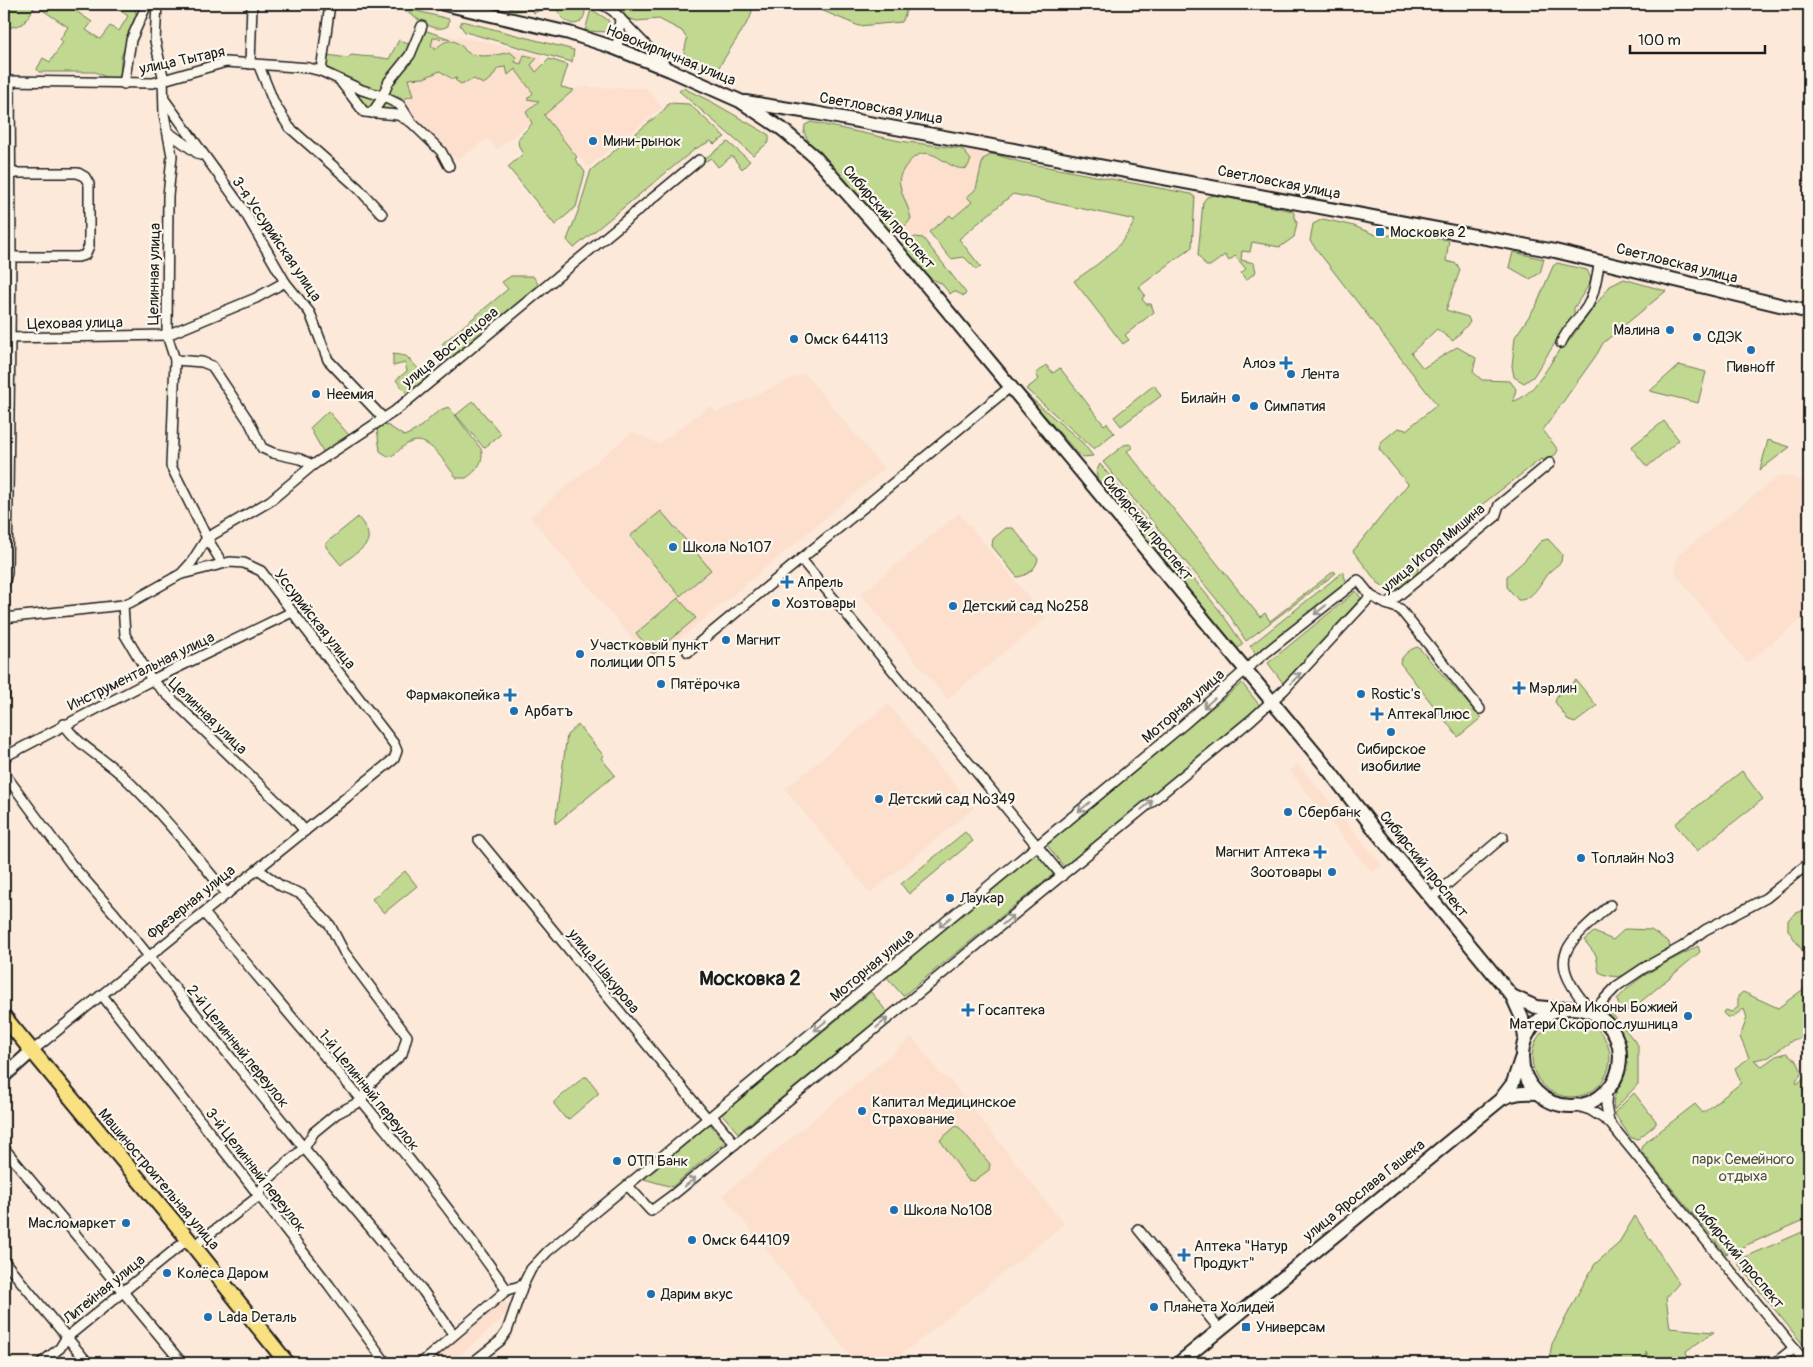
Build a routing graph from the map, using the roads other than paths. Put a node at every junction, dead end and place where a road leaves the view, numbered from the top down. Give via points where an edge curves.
1 (147, 4) edge
2 (157, 4) edge
3 (252, 4) edge
4 (330, 4) edge
5 (444, 4) edge
6 (602, 4) edge
7 (620, 18) junction
8 (422, 26) dead end
9 (617, 49) junction
10 (254, 65) junction
11 (670, 70) junction
12 (321, 71) junction
13 (335, 77) junction
14 (7, 81) edge
15 (162, 81) junction
16 (124, 84) junction
17 (382, 96) junction
18 (164, 99) junction
19 (740, 101) junction
20 (372, 113) junction
21 (411, 122) junction
22 (168, 132) junction
23 (204, 158) junction
24 (699, 160) dead end
25 (449, 166) dead end
26 (7, 173) edge
27 (382, 214) dead end
28 (7, 257) edge
29 (1600, 261) junction
30 (286, 282) junction
31 (1809, 312) edge
32 (166, 335) junction
33 (7, 338) edge
34 (1561, 343) dead end
35 (175, 360) junction
36 (1010, 387) junction
37 (383, 418) junction
38 (1550, 463) dead end
39 (313, 465) junction
40 (207, 538) junction
41 (801, 559) junction
42 (222, 563) junction
43 (181, 574) junction
44 (4, 584) edge
45 (1371, 596) junction
46 (1386, 604) junction
47 (123, 605) junction
48 (292, 612) junction
49 (4, 618) edge
50 (4, 624) edge
51 (4, 638) edge
52 (688, 652) dead end
53 (1245, 671) junction
54 (152, 680) junction
55 (4, 696) edge
56 (1271, 702) junction
57 (1480, 708) dead end
58 (64, 724) junction
59 (397, 751) joint
60 (4, 757) edge
61 (4, 773) edge
62 (305, 831) junction
63 (1503, 837) dead end
64 (479, 840) dead end
65 (1037, 846) junction
66 (1809, 863) edge
67 (258, 869) junction
68 (1062, 876) junction
69 (227, 894) junction
70 (1431, 898) junction
71 (1610, 905) dead end
72 (204, 913) junction
73 (149, 957) junction
74 (102, 995) junction
75 (1512, 996) junction
76 (1557, 1009) junction
77 (1592, 1012) junction
78 (4, 1017) edge
79 (1525, 1038) junction
80 (32, 1051) junction
81 (1521, 1059) junction
82 (4, 1076) edge
83 (1607, 1090) junction
84 (1537, 1093) junction
85 (1500, 1100) junction
86 (360, 1101) junction
87 (1578, 1106) junction
88 (710, 1117) junction
89 (1609, 1122) junction
90 (736, 1144) junction
91 (4, 1148) edge
92 (304, 1148) junction
93 (628, 1186) junction
94 (259, 1196) junction
95 (1138, 1229) dead end
96 (191, 1243) junction
97 (4, 1261) edge
98 (523, 1285) junction
99 (507, 1290) junction
100 (122, 1291) junction
101 (1220, 1330) junction
102 (453, 1334) junction
103 (66, 1338) junction
104 (1794, 1348) junction
105 (41, 1363) edge
106 (88, 1363) edge
107 (182, 1363) edge
108 (287, 1363) edge
109 (386, 1363) edge
110 (421, 1363) edge
111 (472, 1363) edge
112 (1179, 1363) edge
113 (1775, 1363) edge
114 (1806, 1363) edge

1 - 16 street via 131,40
2 - 15 street, Целинная улица via 155,41
3 - 10 street
4 - 12 street
5 - 9 main road, Новокирпичная улица via 559,30
6 - 7 street
7 - 9 street
7 - 11 street
8 - 17 street via 410,55 389,80
9 - 11 main road, Новокирпичная улица
10 - 12 street, улица Тытаря
10 - 15 street, улица Тытаря via 226,62
10 - 27 street via 289,127 358,188
11 - 19 main road, Новокирпичная улица
12 - 13 street, улица Тытаря
13 - 17 street, улица Тытаря
13 - 20 street, улица Тытаря via 347,88 360,109
14 - 16 street, улица Тытаря
14 - 26 street
15 - 16 street, улица Тытаря
15 - 18 street, Целинная улица
17 - 20 street
17 - 21 street, улица Тытаря via 400,105
18 - 22 street, Целинная улица
18 - 23 street, 3-я Уссурийская улица via 178,115
19 - 29 main road, Светловская улица via 1308,203
19 - 36 main road, Сибирский проспект via 782,129 815,157
20 - 21 street, улица Тытаря via 398,115
21 - 25 street, улица Тытаря via 441,151
22 - 23 street
22 - 32 street, Целинная улица via 172,156 168,196
23 - 30 street, 3-я Уссурийская улица via 242,209
24 - 37 street, улица Вострецова
26 - 28 street
26 - 28 street via 78,173 85,176 89,184 85,255
28 - 33 street
29 - 31 main road, Светловская улица
29 - 34 street via 1592,298 1568,327
30 - 32 street, Цеховая улица via 256,298
30 - 37 street, 3-я Уссурийская улица via 310,314 328,360
32 - 33 street, Цеховая улица
32 - 35 street, Целинная улица
33 - 44 street via 9,502
35 - 39 street via 212,366 250,423 262,448
35 - 40 street, Целинная улица via 171,466
36 - 41 street
36 - 53 main road, Сибирский проспект
37 - 39 street, улица Вострецова
38 - 46 street, улица Игоря Мишина via 1499,505 1495,516
39 - 40 street, улица Вострецова via 270,501
40 - 42 street, Целинная улица
40 - 43 street
41 - 52 street
41 - 65 street
42 - 43 street, Уссурийская улица
42 - 48 street, Уссурийская улица via 244,563 256,567
43 - 47 street
45 - 46 street, улица Игоря Мишина
45 -> 53 street, Моторная улица via 1358,580
56 -> 45 street, улица Игоря Мишина
46 - 57 street via 1400,609
47 - 49 street
47 - 54 street, Целинная улица via 125,635
48 - 54 street, Инструментальная улица
48 - 59 street, Уссурийская улица
49 - 50 street
51 - 55 street
53 - 56 main road, Сибирский проспект
53 -> 65 street, Моторная улица
54 - 58 street, Инструментальная улица
54 - 62 street, Целинная улица
68 -> 56 street
56 - 70 main road, Сибирский проспект
58 - 60 street, Инструментальная улица
58 - 69 street via 80,743 123,776 157,810
59 - 62 street, Фрезерная улица via 394,759
61 - 73 street, 2-й Целинный переулок via 71,864
62 - 67 street, Фрезерная улица
63 - 70 street
64 - 88 street, улица Шакурова
65 - 68 street
65 -> 88 street, Моторная улица
66 - 77 street via 1766,898 1711,926 1616,986
67 - 69 street, Фрезерная улица
67 - 86 street, Литейная улица via 281,886 301,894 330,925 344,952 407,1036 402,1054 371,1083
90 -> 68 street
69 - 72 street, Фрезерная улица
70 - 75 main road, Сибирский проспект
71 - 77 street via 1574,939 1562,962 1575,993
72 - 73 street, Фрезерная улица
72 - 86 street, 1-й Целинный переулок
73 - 74 street, Фрезерная улица
73 - 92 street, 2-й Целинный переулок
74 - 80 street, Фрезерная улица
74 - 94 street, 3-й Целинный переулок
75 - 76 main road via 1530,1005
75 - 79 main road via 1522,1018
76 - 77 main road via 1578,1008
76 - 79 main road via 1537,1022
77 - 83 main road via 1609,1026 1619,1046 1616,1076
78 - 80 main road, Машиностроительная улица
79 - 81 main road
80 - 82 main road, Фрезерная улица
80 - 96 main road, Машиностроительная улица
81 - 84 main road
81 - 85 main road via 1513,1083
83 - 87 main road
83 - 89 street
84 - 85 main road via 1512,1094
84 - 87 main road, Сибирский проспект via 1552,1102
85 - 101 main road, улица Ярослава Гашека
86 - 92 street, Литейная улица via 336,1114 314,1132
86 - 99 street, 1-й Целинный переулок via 476,1244
87 - 89 street, Сибирский проспект
88 - 90 street, улица Шакурова
88 - 93 street, Моторная улица
89 - 104 street, Сибирский проспект
93 -> 90 street via 651,1211
91 - 100 street
92 - 94 street, Литейная улица via 265,1182
92 - 102 street, 2-й Целинный переулок via 423,1291
93 - 98 street, Моторная улица via 544,1255 531,1269
94 - 96 street, Литейная улица
94 - 109 street, 3-й Целинный переулок
95 - 101 street
96 - 100 street, Литейная улица
96 - 108 main road, Машиностроительная улица
97 - 103 street
98 - 99 street
98 - 111 street, Моторная улица via 507,1331 500,1341
99 - 102 street
100 - 103 street, Литейная улица
100 - 107 street
101 - 112 main road, улица Ярослава Гашека
102 - 110 street
103 - 105 street, Литейная улица via 60,1348
103 - 106 street
104 - 113 street
104 - 114 street, Сибирский проспект

